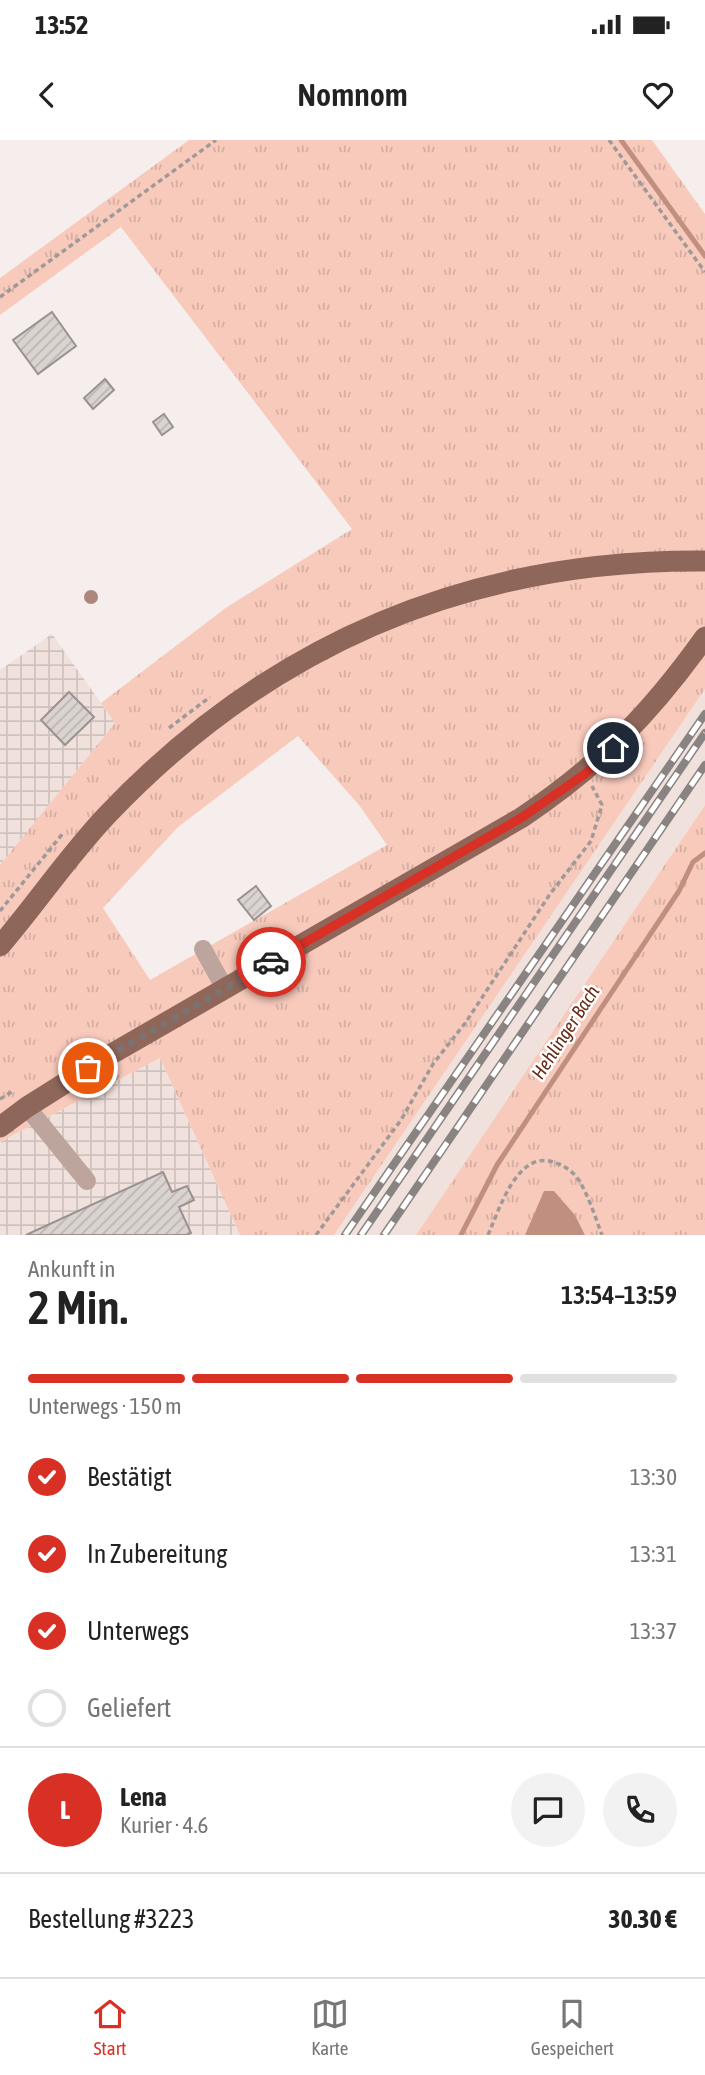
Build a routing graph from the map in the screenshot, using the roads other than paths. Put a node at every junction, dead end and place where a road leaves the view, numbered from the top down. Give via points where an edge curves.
1 (705, 561) edge
2 (705, 637) edge
3 (0, 946) edge
4 (203, 949) dead end
5 (225, 989) junction
6 (27, 1107) junction
7 (0, 1118) edge
8 (0, 1127) edge
9 (87, 1181) dead end

1 - 3 main road via 574,569 479,588 419,606 309,655 215,718 142,781 75,851
2 - 5 main road via 663,693 585,774 521,818
4 - 5 lane
5 - 6 main road
6 - 7 main road
6 - 8 main road
6 - 9 lane

